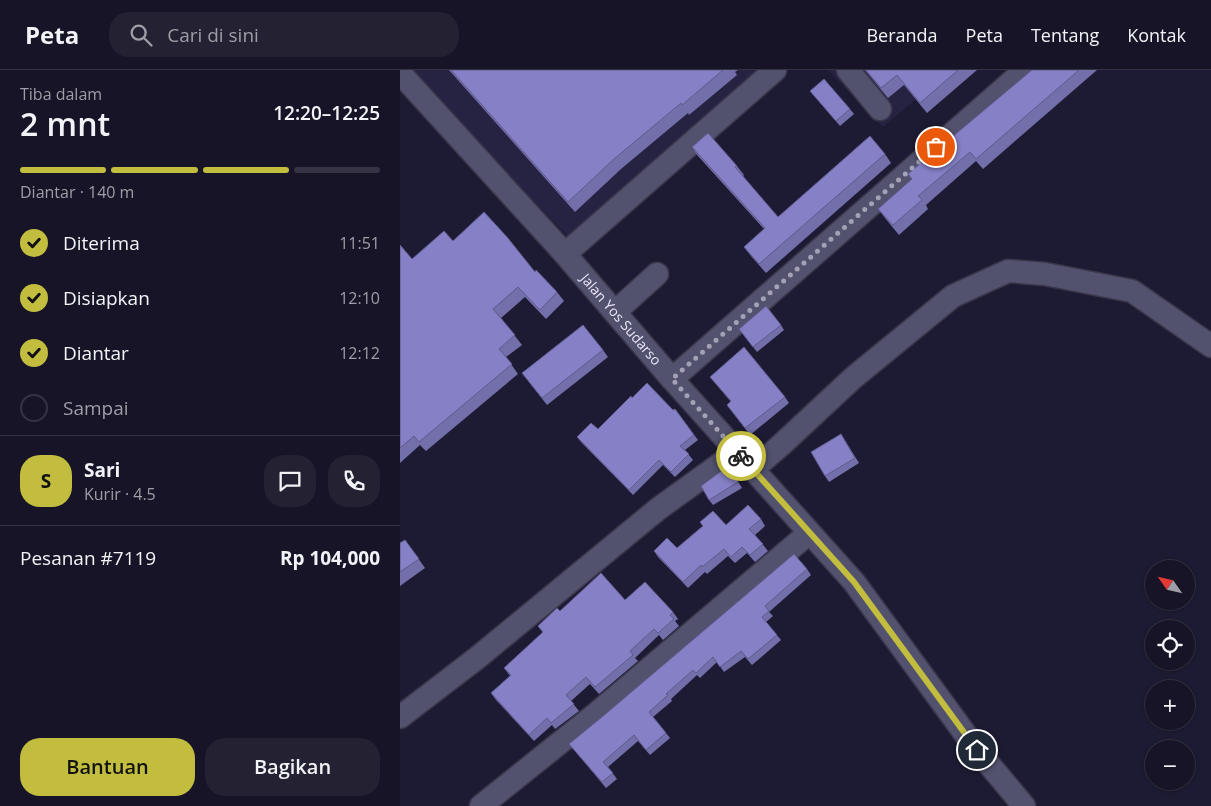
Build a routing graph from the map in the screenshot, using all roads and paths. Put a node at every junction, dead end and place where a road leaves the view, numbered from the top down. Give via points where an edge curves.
1 (775, 70) edge
2 (848, 70) edge
3 (1025, 70) edge
4 (400, 74) edge
5 (880, 109) dead end
6 (565, 254) junction
7 (657, 274) dead end
8 (615, 312) junction
9 (1211, 346) edge
10 (672, 379) junction
11 (737, 452) junction
12 (753, 469) junction
13 (809, 533) junction
14 (400, 717) edge
15 (481, 806) edge
16 (1024, 806) edge

1 - 6 street
2 - 5 street
3 - 10 street
4 - 6 street, Jalan Yos Sudarso
6 - 8 street, Jalan Yos Sudarso
7 - 8 street
8 - 10 street, Jalan Yos Sudarso
9 - 12 street via 1132,291 1045,274 1008,272 954,296 853,378
10 - 11 street, Jalan Yos Sudarso
11 - 12 street, Jalan Yos Sudarso
11 - 14 street via 658,509
12 - 13 street, Jalan Yos Sudarso
13 - 15 street via 597,713
13 - 16 street, Jalan Yos Sudarso via 854,582 977,750

